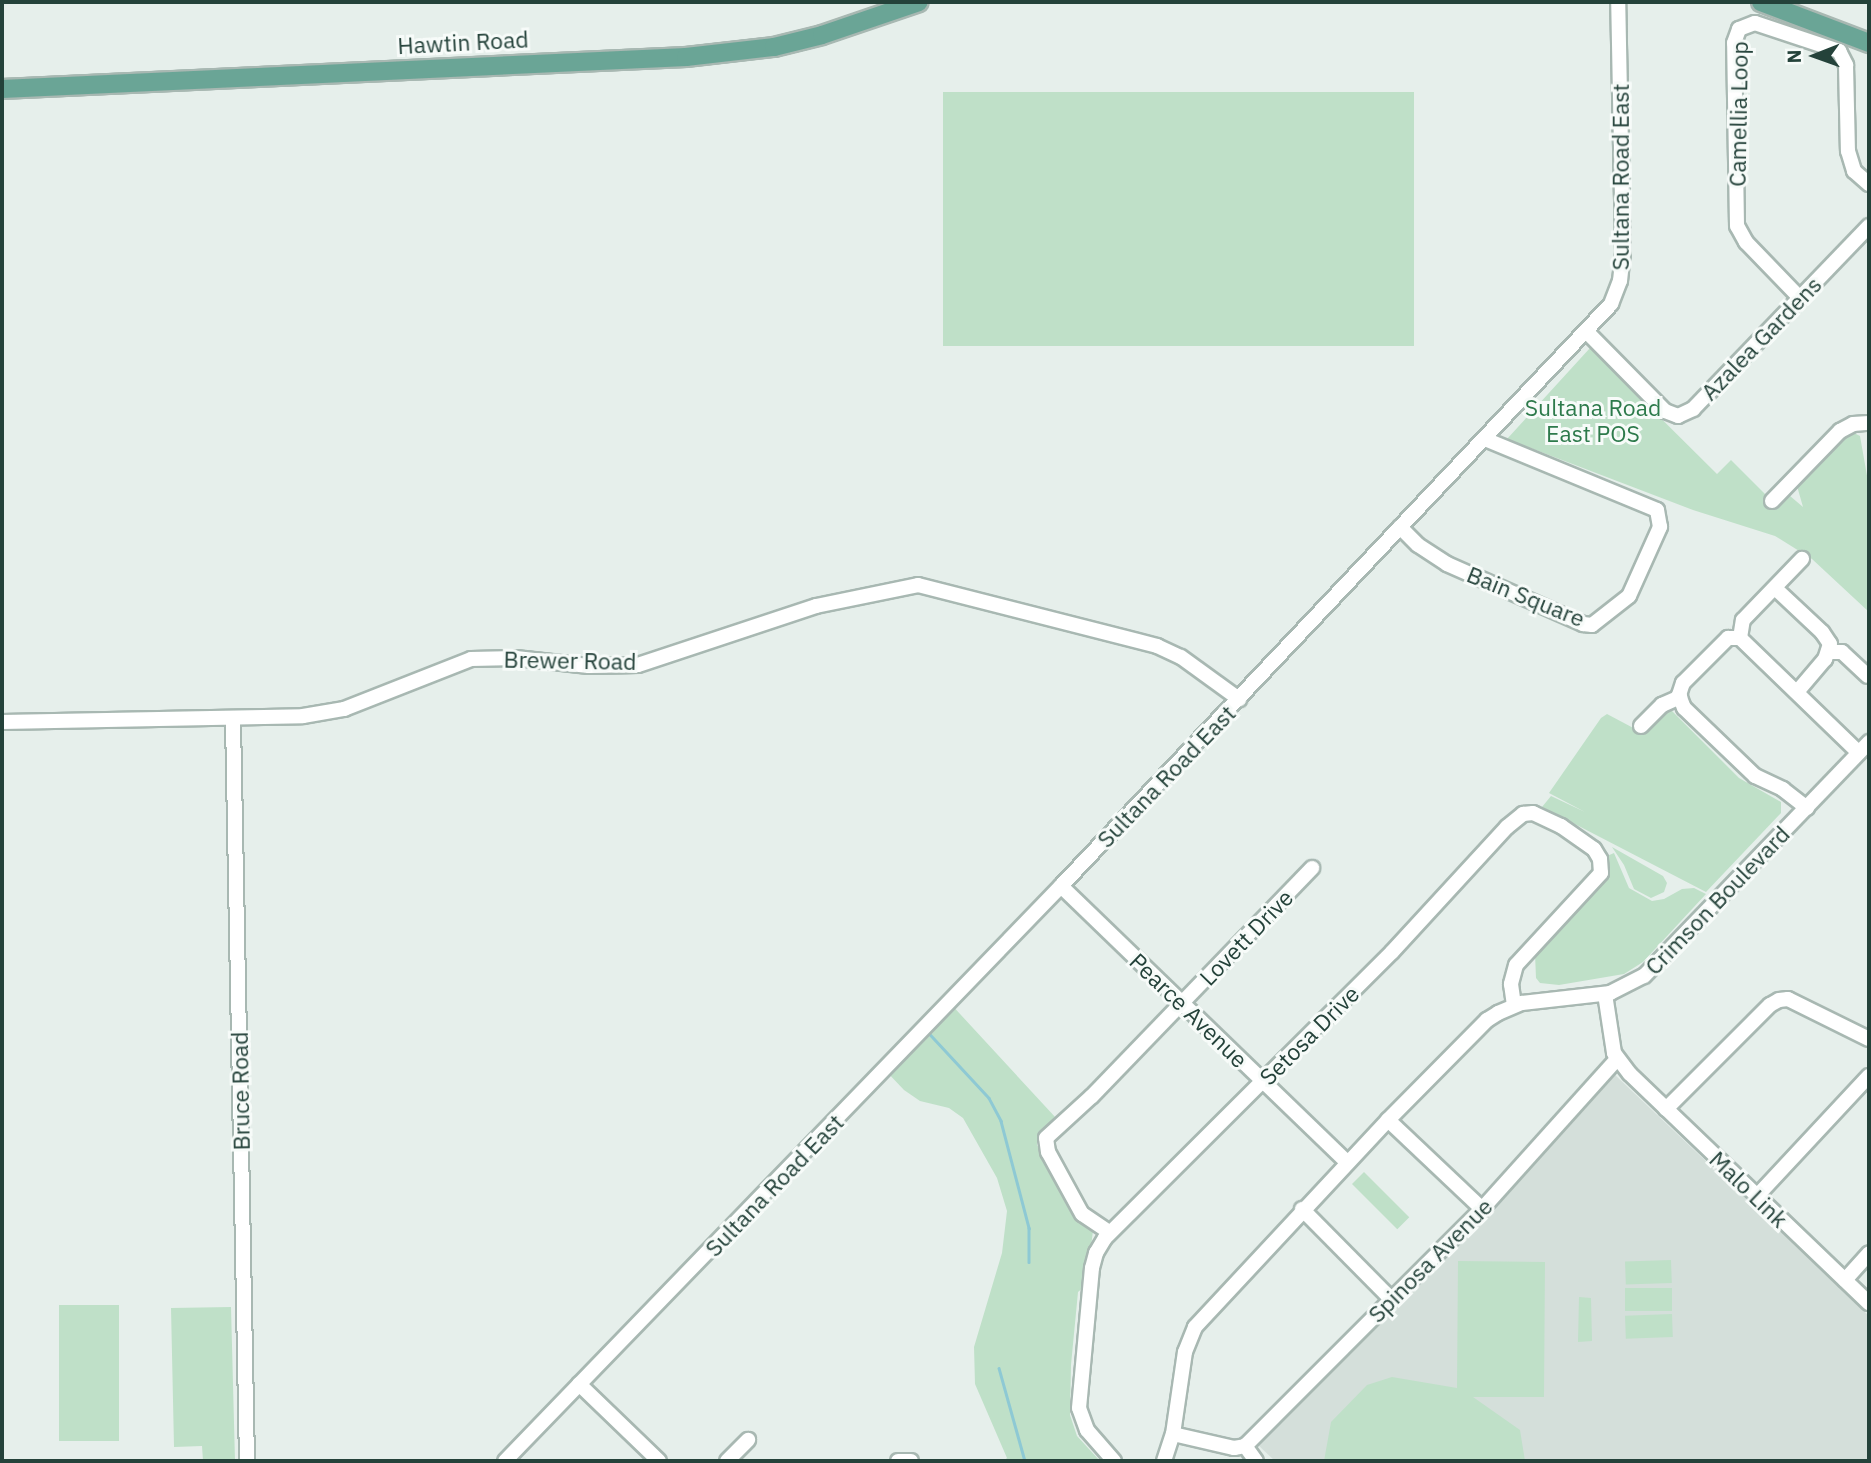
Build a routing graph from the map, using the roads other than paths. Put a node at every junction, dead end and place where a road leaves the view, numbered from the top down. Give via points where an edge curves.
1 (919, 2) edge
2 (1618, 2) edge
3 (1761, 2) edge
4 (1869, 43) edge
5 (2, 89) edge
6 (1869, 184) edge
7 (1869, 226) edge
8 (1800, 298) junction
9 (1587, 332) junction
10 (1869, 423) edge
11 (1485, 439) junction
12 (1772, 501) dead end
13 (1400, 527) junction
14 (1802, 559) dead end
15 (1776, 589) junction
16 (1740, 638) junction
17 (1829, 652) junction
18 (1868, 676) edge
19 (1797, 692) junction
20 (1680, 697) junction
21 (1239, 699) junction
22 (233, 720) junction
23 (2, 722) edge
24 (1641, 726) dead end
25 (1864, 748) edge
26 (1807, 808) junction
27 (1311, 868) dead end
28 (1061, 886) junction
29 (1608, 993) junction
30 (1183, 1003) junction
31 (1518, 1004) junction
32 (1869, 1039) edge
33 (1617, 1059) junction
34 (1869, 1076) edge
35 (1262, 1082) junction
36 (1666, 1109) junction
37 (1388, 1120) junction
38 (1347, 1162) junction
39 (1757, 1196) junction
40 (1302, 1209) junction
41 (1482, 1209) junction
42 (1109, 1232) junction
43 (1869, 1253) edge
44 (1844, 1280) junction
45 (1391, 1299) junction
46 (1869, 1303) edge
47 (579, 1384) junction
48 (1173, 1434) junction
49 (748, 1440) dead end
50 (1251, 1455) edge
51 (247, 1461) edge
52 (505, 1461) edge
53 (659, 1461) edge
54 (727, 1461) edge
55 (898, 1461) edge
56 (911, 1461) edge
57 (1114, 1461) edge
58 (1164, 1461) edge

1 - 5 main road, Hawtin Road via 774,47 686,57
2 - 9 street, Sultana Road East via 1623,252 1620,281 1611,304
3 - 4 main road
6 - 8 street, Camellia Loop via 1854,171 1848,151 1846,65 1839,51 1755,23 1739,29 1734,43 1737,226 1746,242
7 - 8 street, Azalea Gardens
8 - 9 street, Azalea Gardens via 1693,409 1678,416 1665,411
9 - 11 street, Sultana Road East
10 - 12 street via 1840,431
11 - 13 street, Sultana Road East
11 - 13 street, Bain Square via 1657,510 1660,527 1629,596 1592,625 1583,624 1447,564
13 - 21 street, Sultana Road East
14 - 15 street
15 - 16 street via 1743,620
15 - 17 street via 1822,632 1830,644
16 - 19 street
16 - 20 street via 1724,641 1683,683
17 - 18 street via 1842,652
17 - 19 street
19 - 25 street
20 - 24 street via 1661,705
20 - 26 street via 1684,708 1755,776 1783,789
21 - 22 street, Brewer Road via 1181,657 1157,646 918,585 816,606 638,665 471,659 344,709
21 - 28 street, Sultana Road East
22 - 23 street, Brewer Road
22 - 51 street, Bruce Road
25 - 26 street, Crimson Boulevard
26 - 29 street, Crimson Boulevard via 1644,976
27 - 30 street, Lovett Drive
28 - 30 street, Pearce Avenue
28 - 47 street, Sultana Road East
29 - 31 street, Crimson Boulevard
29 - 33 street
30 - 35 street, Pearce Avenue
30 - 42 street, Lovett Drive via 1044,1142 1082,1214
31 - 35 street, Setosa Drive via 1517,975 1524,954 1601,873 1594,849 1533,813 1523,814 1507,827 1392,952
31 - 37 street, Crimson Boulevard via 1487,1020
32 - 36 street via 1788,999 1779,1000
33 - 36 street, Malo Link
33 - 41 street, Spinosa Avenue
34 - 39 street
35 - 38 street, Pearce Avenue
35 - 42 street, Setosa Drive
36 - 39 street, Malo Link
37 - 38 street, Crimson Boulevard
37 - 41 street
38 - 40 street, Crimson Boulevard
39 - 44 street, Malo Link
40 - 45 street
40 - 48 street, Crimson Boulevard via 1205,1314 1188,1340
41 - 45 street, Spinosa Avenue
42 - 57 street, Setosa Drive via 1092,1268 1079,1409 1087,1430
43 - 44 street
44 - 46 street, Malo Link
45 - 50 street, Spinosa Avenue
47 - 52 street, Sultana Road East
47 - 53 street
48 - 50 street
48 - 58 street
49 - 54 street
55 - 56 street

